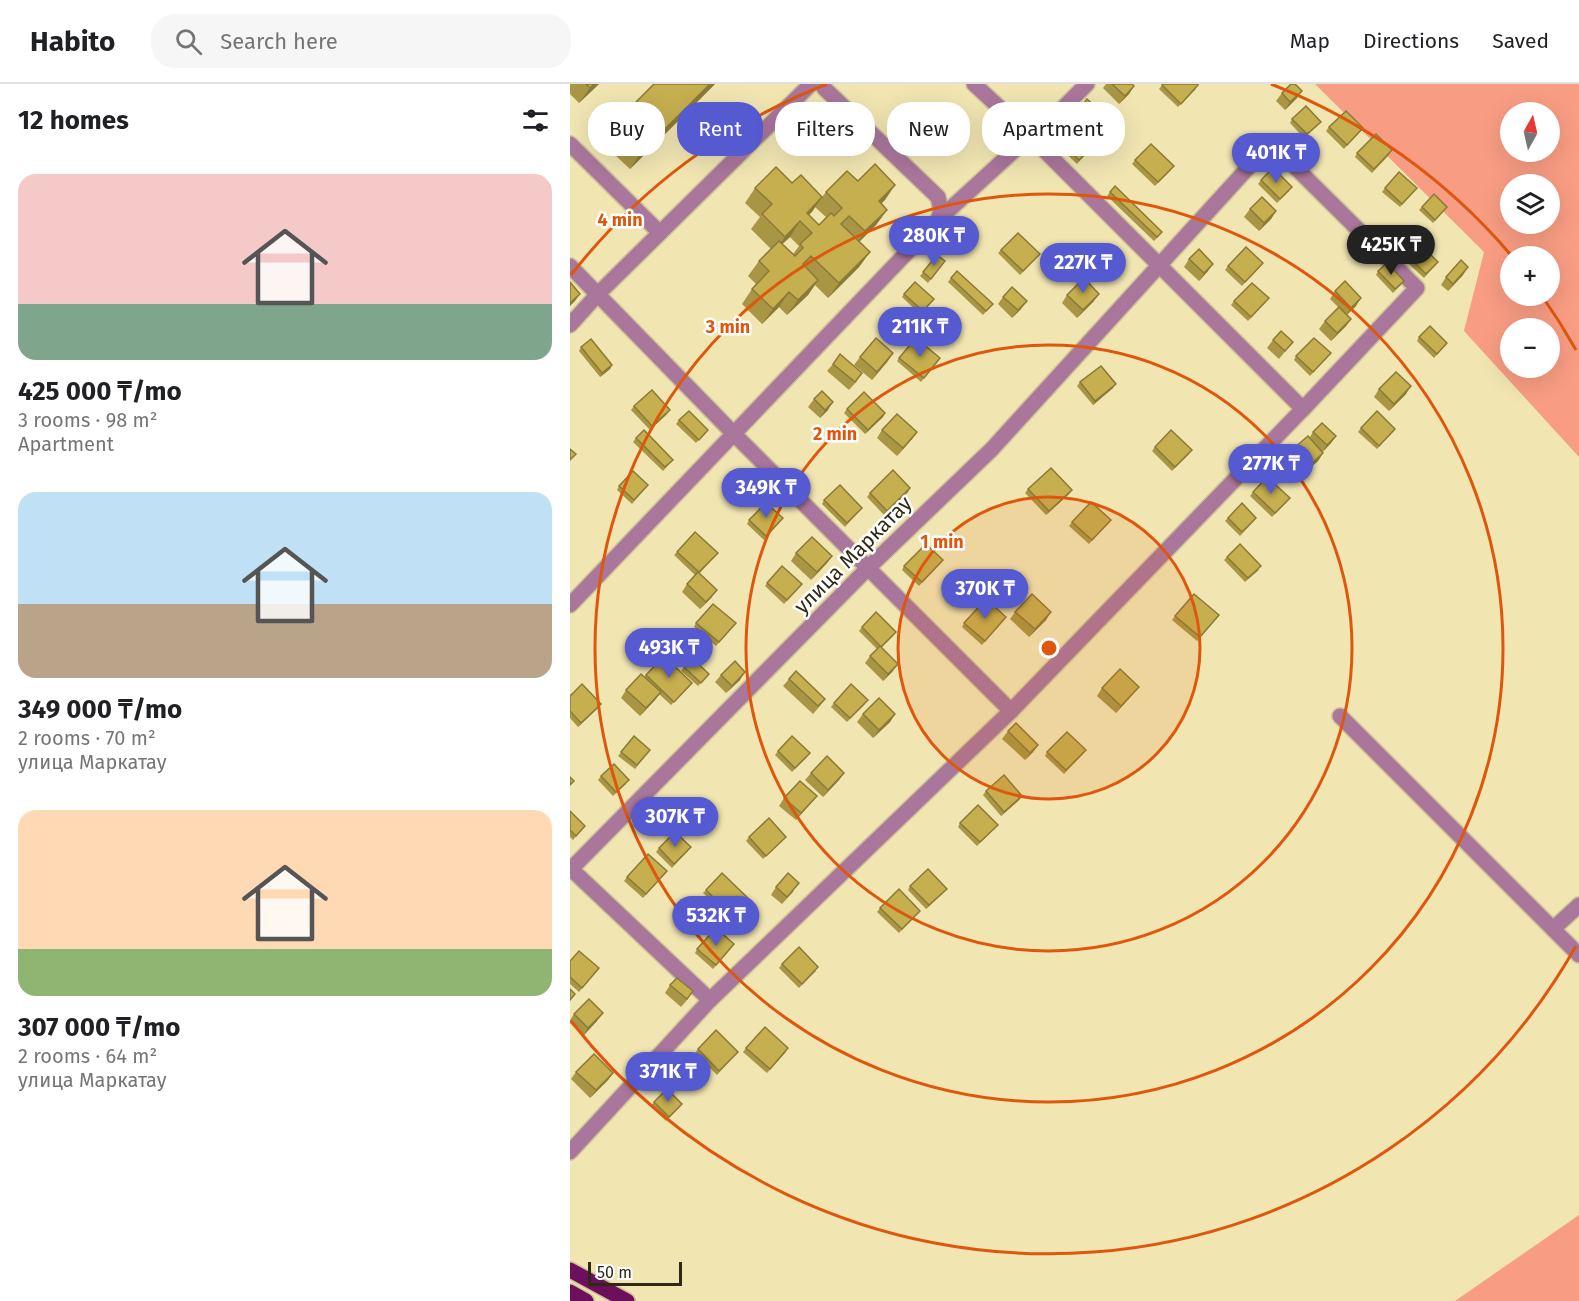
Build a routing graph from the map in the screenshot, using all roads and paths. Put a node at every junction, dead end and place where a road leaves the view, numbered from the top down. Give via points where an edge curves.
1 (811, 84) edge
2 (822, 84) edge
3 (974, 84) edge
4 (1087, 84) edge
5 (993, 102) edge
6 (1069, 102) edge
7 (570, 144) edge
8 (1008, 156) edge
9 (1050, 156) edge
10 (938, 220) junction
11 (660, 233) junction
12 (1159, 265) junction
13 (570, 266) edge
14 (598, 294) junction
15 (570, 325) edge
16 (1303, 409) junction
17 (734, 434) junction
18 (868, 568) junction
19 (570, 605) edge
20 (1011, 711) junction
21 (1340, 716) dead end
22 (570, 869) edge
23 (1579, 905) edge
24 (1552, 929) junction
25 (1579, 955) edge
26 (710, 1000) junction
27 (570, 1152) edge
28 (570, 1270) edge
29 (570, 1292) edge
30 (586, 1301) edge
31 (627, 1301) edge

1 - 11 street
2 - 10 street via 938,197
3 - 5 street
4 - 6 street
7 - 11 street
8 - 10 street
9 - 12 street
10 - 17 street
11 - 14 street
12 - 16 street
12 - 16 street, улица Маркатау via 1266,148 1278,150 1417,288
12 - 18 street, улица Маркатау via 992,449
13 - 14 street
14 - 15 street
14 - 17 street
16 - 20 street
17 - 18 street
17 - 19 street
18 - 20 street
18 - 22 street, улица Маркатау
20 - 26 street
21 - 24 street
22 - 26 street
23 - 24 street
24 - 25 street
26 - 27 street
28 - 31 main road
29 - 30 main road

